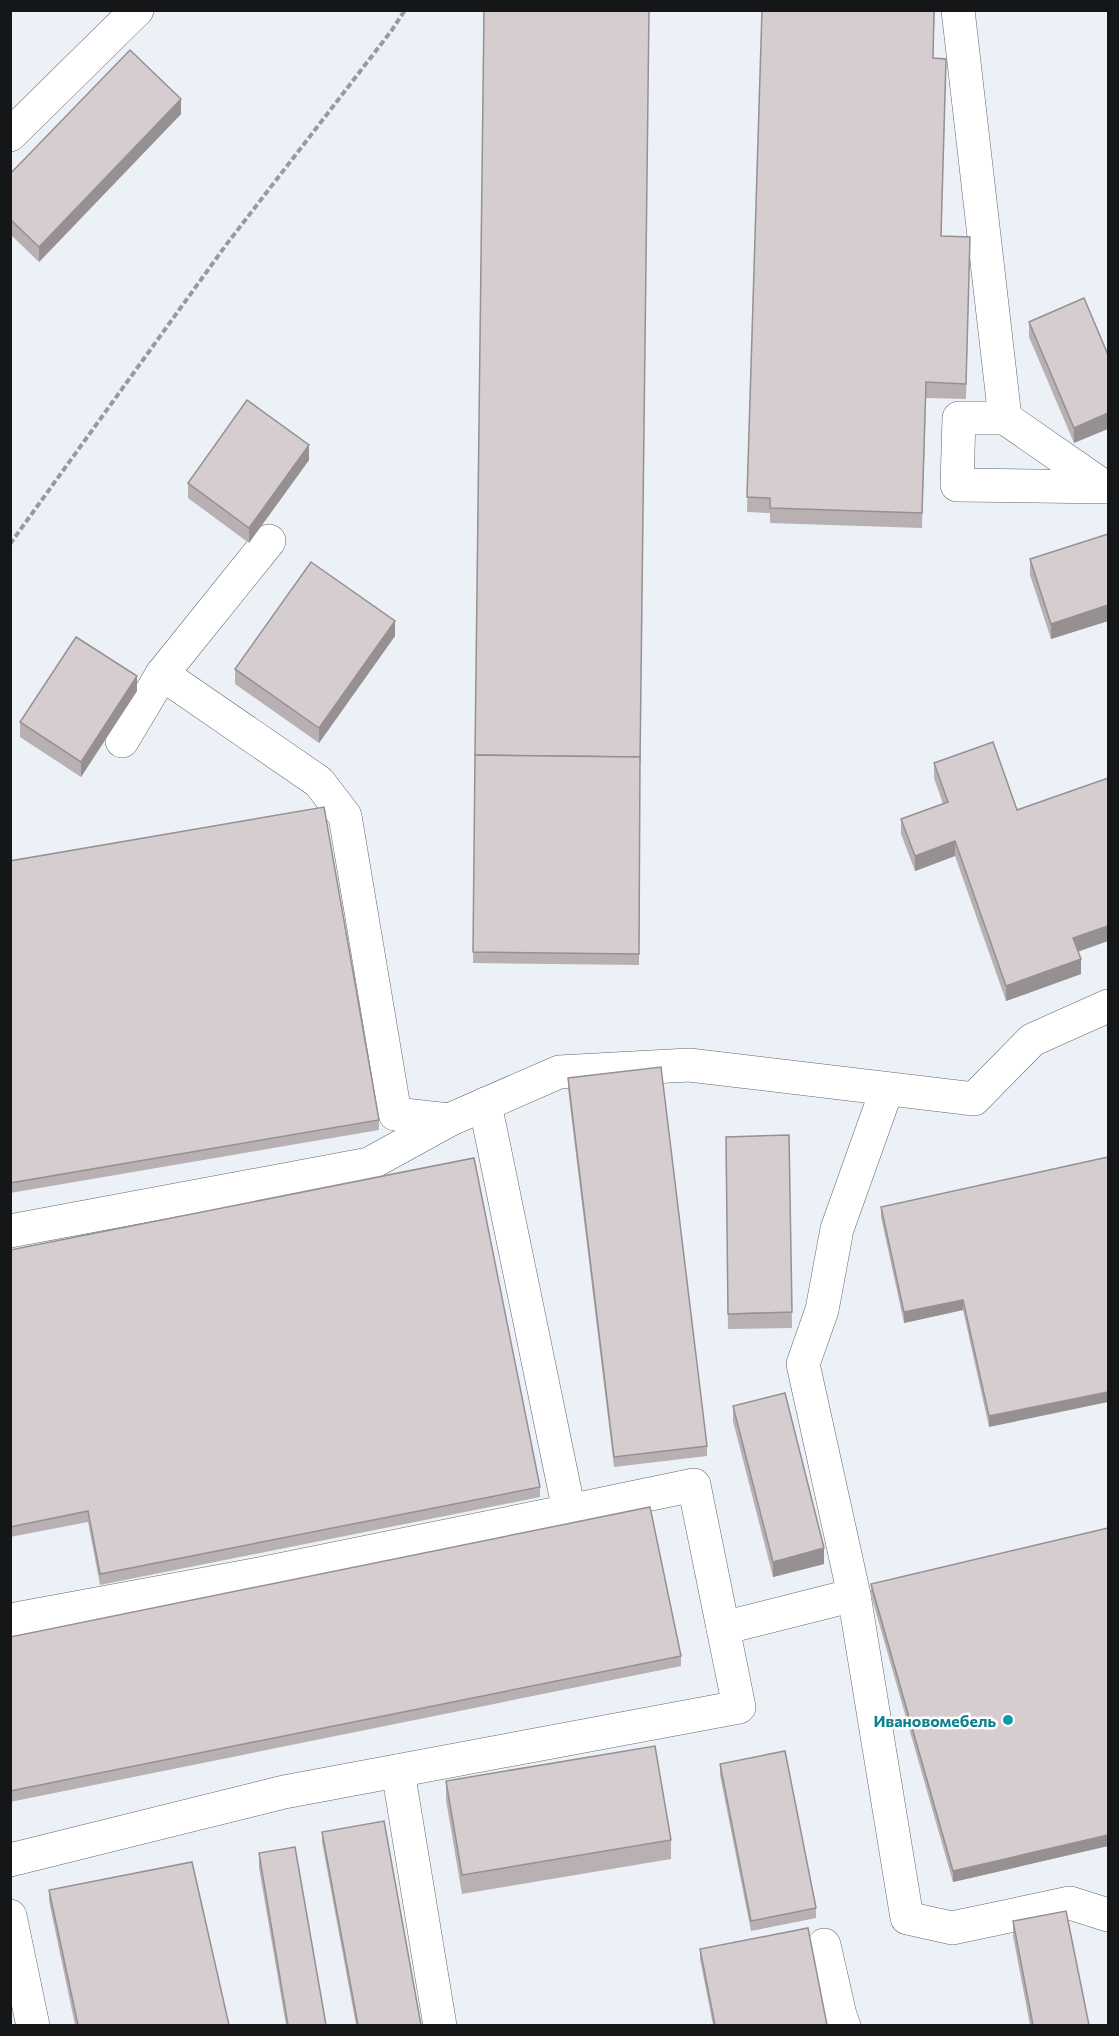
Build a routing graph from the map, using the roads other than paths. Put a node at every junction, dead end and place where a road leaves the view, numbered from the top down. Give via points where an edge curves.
1 (137, 10) edge
2 (957, 10) edge
3 (10, 135) edge
4 (1005, 418) junction
5 (1106, 487) edge
6 (269, 541) dead end
7 (162, 674) junction
8 (122, 741) dead end
9 (1108, 1006) edge
10 (887, 1089) junction
11 (485, 1104) junction
12 (449, 1120) junction
13 (10, 1231) edge
14 (569, 1511) junction
15 (854, 1595) junction
16 (10, 1620) edge
17 (723, 1628) junction
18 (398, 1771) junction
19 (10, 1860) edge
20 (1108, 1915) edge
21 (10, 1916) edge
22 (824, 1945) dead end
23 (33, 2025) edge
24 (440, 2025) edge
25 (844, 2025) edge

1 - 3 lane
2 - 4 lane
4 - 5 lane
4 - 5 lane via 958,418 957,485
6 - 7 lane
7 - 8 lane
7 - 12 lane via 319,782 345,816 395,1114
9 - 10 lane via 1032,1040 974,1099
10 - 11 lane via 689,1065 559,1072
10 - 15 lane via 837,1229 822,1310 803,1364
11 - 12 lane
11 - 14 lane
12 - 13 lane via 369,1164
14 - 16 lane
14 - 17 lane via 694,1485
15 - 17 lane
15 - 20 lane via 907,1917 952,1928 1070,1903
17 - 18 lane via 739,1707
18 - 19 lane via 284,1792
18 - 24 lane
21 - 23 lane
22 - 25 lane

